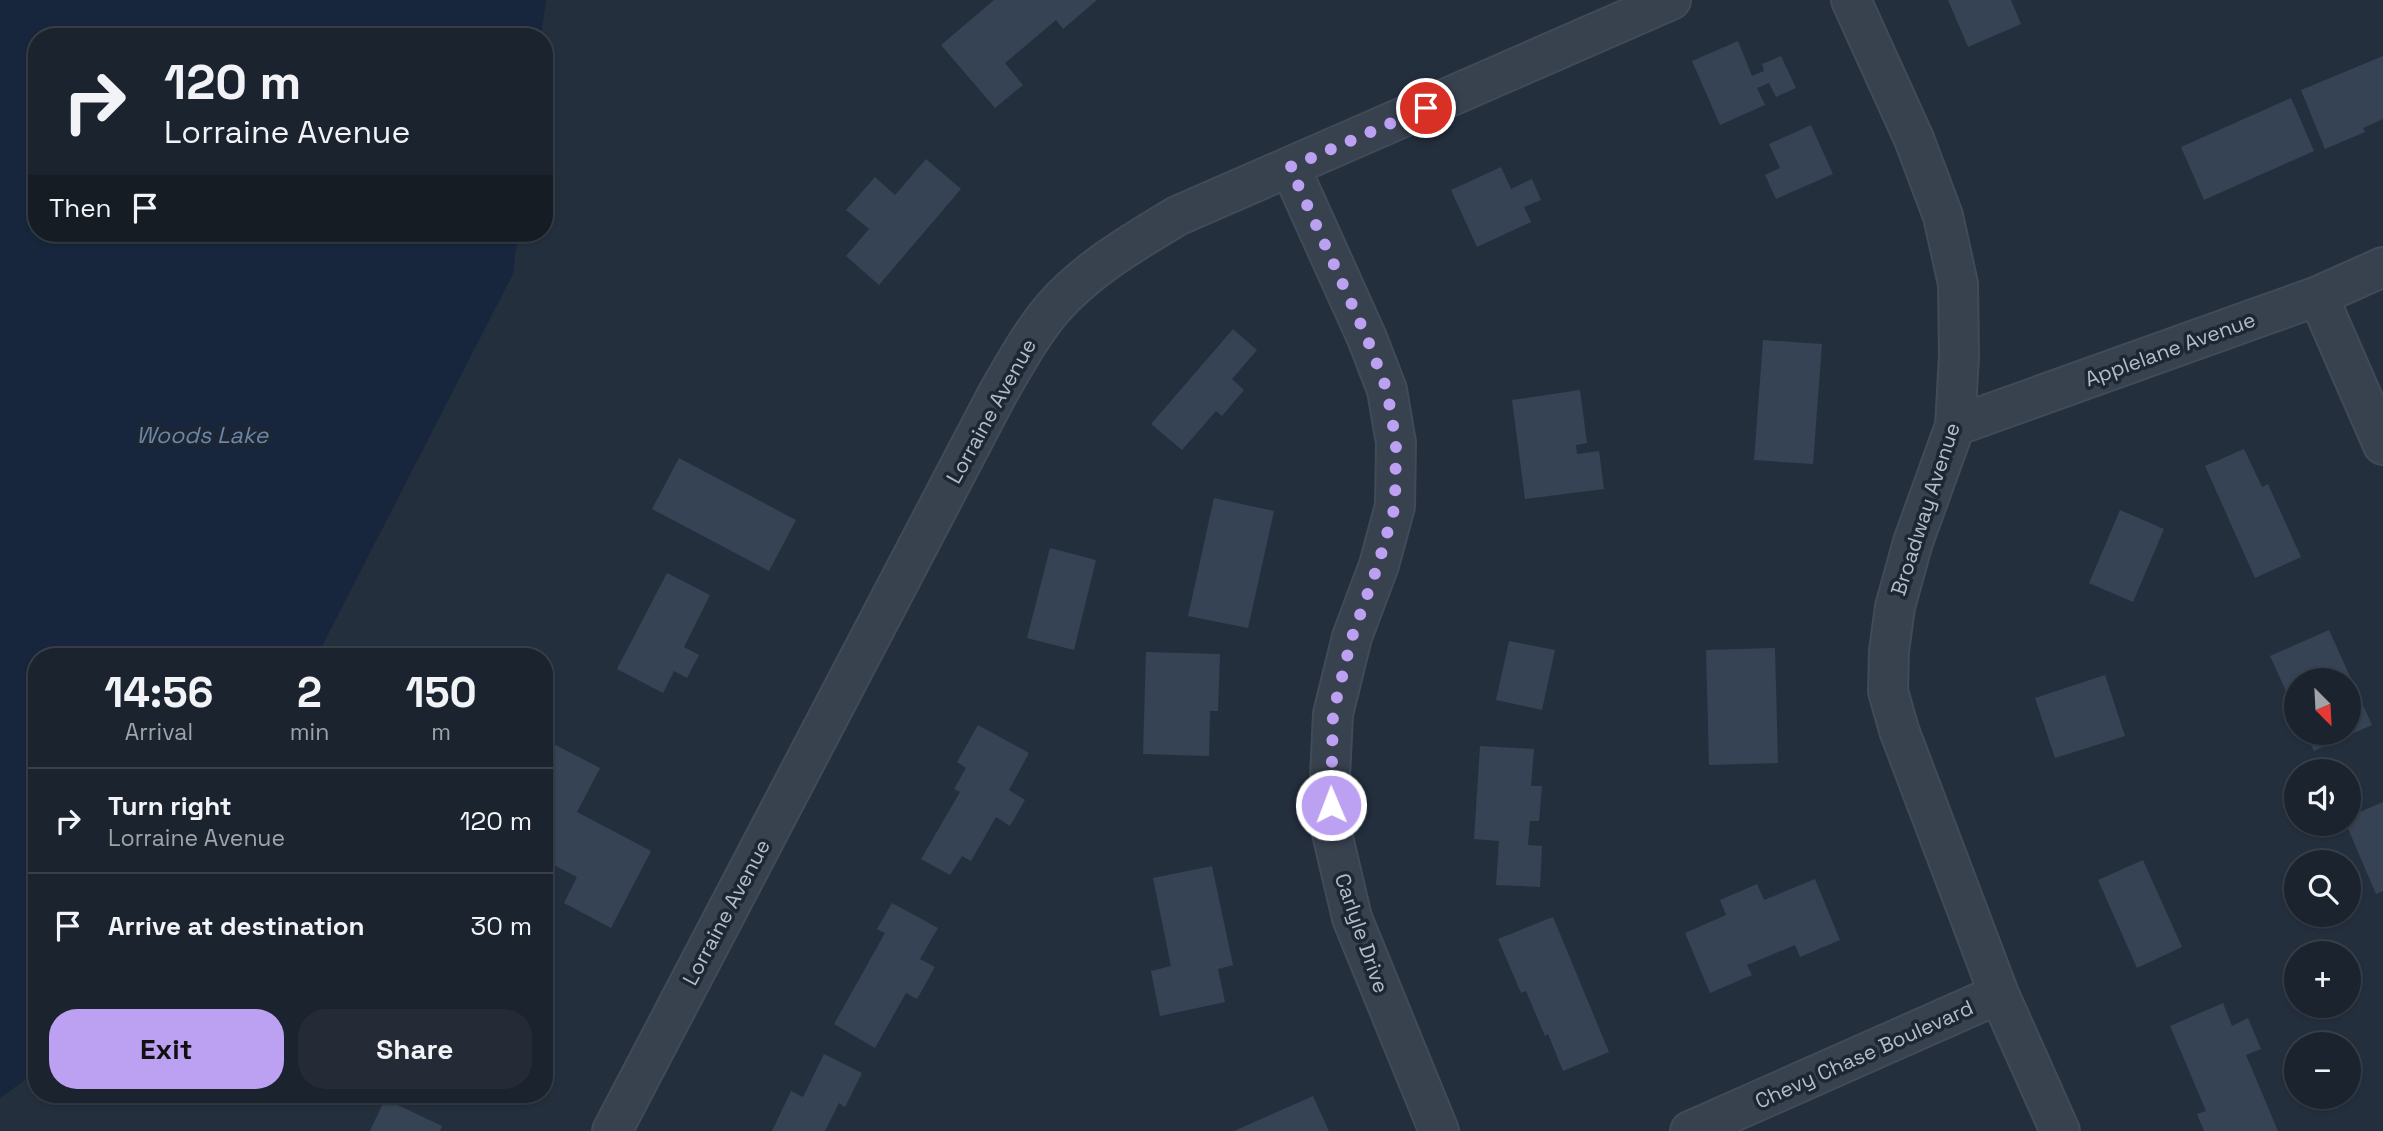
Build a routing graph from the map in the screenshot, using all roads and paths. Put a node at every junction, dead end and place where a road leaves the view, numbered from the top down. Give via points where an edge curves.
1 (1671, 0) edge
2 (1851, 0) edge
3 (1290, 167) junction
4 (2383, 267) edge
5 (2318, 296) junction
6 (1955, 426) junction
7 (2383, 445) edge
8 (1999, 994) junction
9 (612, 1131) edge
10 (1439, 1131) edge
11 (1690, 1131) edge
12 (2060, 1131) edge

1 - 3 street, Lorraine Avenue
2 - 6 street, Broadway Avenue via 1943,216 1958,284
3 - 9 street, Lorraine Avenue via 1177,216 1128,246 1054,307 1027,343
3 - 10 street, Carlyle Drive via 1387,390 1396,443 1395,506 1352,637 1333,713 1332,833 1352,918
4 - 5 street, Applelane Avenue
5 - 6 street, Applelane Avenue
5 - 7 street
6 - 8 street, Broadway Avenue via 1895,607 1888,691
8 - 11 street, Chevy Chase Boulevard
8 - 12 street, Broadway Avenue

